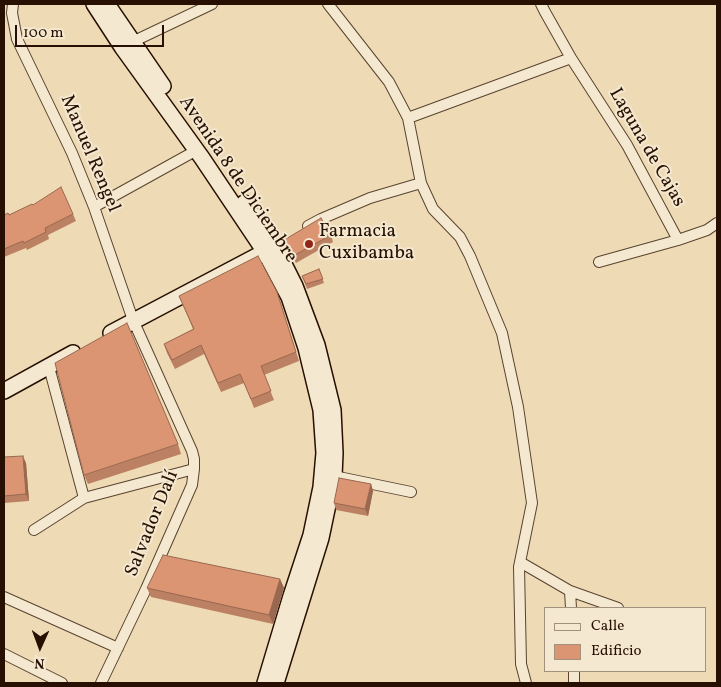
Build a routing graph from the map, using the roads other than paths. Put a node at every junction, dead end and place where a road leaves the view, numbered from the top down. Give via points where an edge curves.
1 (14, 4) edge
2 (94, 4) edge
3 (107, 4) edge
4 (212, 4) edge
5 (328, 4) edge
6 (541, 4) edge
7 (127, 44) junction
8 (571, 58) junction
9 (408, 118) junction
10 (196, 150) junction
11 (422, 183) junction
12 (94, 207) junction
13 (717, 224) edge
14 (298, 232) edge
15 (678, 240) junction
16 (274, 246) junction
17 (599, 262) dead end
18 (133, 320) junction
19 (99, 339) edge
20 (82, 348) edge
21 (49, 367) junction
22 (4, 391) edge
23 (194, 469) junction
24 (334, 476) junction
25 (411, 492) dead end
26 (84, 498) junction
27 (34, 530) dead end
28 (520, 562) junction
29 (570, 590) junction
30 (4, 597) edge
31 (571, 607) edge
32 (615, 607) edge
33 (118, 648) junction
34 (4, 654) edge
35 (62, 683) edge
36 (101, 683) edge
37 (265, 683) edge
38 (276, 683) edge
39 (526, 683) edge

1 - 12 street, Manuel Rengel via 12,14 17,39 72,152
2 - 7 main road, Avenida 8 de Diciembre
3 - 7 main road, Avenida 8 de Diciembre
4 - 7 street
5 - 9 street via 389,82
6 - 8 street, Laguna de Cajas
7 - 10 main road, Avenida 8 de Diciembre
7 - 16 main road, Avenida 8 de Diciembre
8 - 9 street
8 - 15 street, Laguna de Cajas via 627,145
9 - 11 street
10 - 12 street
10 - 16 main road, Avenida 8 de Diciembre
11 - 14 street via 370,198 321,218
11 - 28 street via 433,209 460,237 502,333 518,406 532,503
12 - 18 street, Manuel Rengel
13 - 15 street
15 - 17 street
16 - 18 main road
16 - 24 main road, Avenida 8 de Diciembre via 295,286 317,345 333,410
16 - 37 main road, Avenida 8 de Diciembre via 306,348 321,410 324,453 311,535
18 - 19 main road
18 - 23 street, Salvador Dalí via 192,451
20 - 21 main road
21 - 22 main road
21 - 26 street
23 - 26 street
23 - 33 street, Salvador Dalí via 192,485
24 - 25 street
24 - 38 main road, Avenida 8 de Diciembre via 321,538
26 - 27 street
28 - 29 street
28 - 39 street via 521,664
29 - 31 street
29 - 32 street
30 - 33 street
33 - 36 street, Salvador Dalí
34 - 35 street

